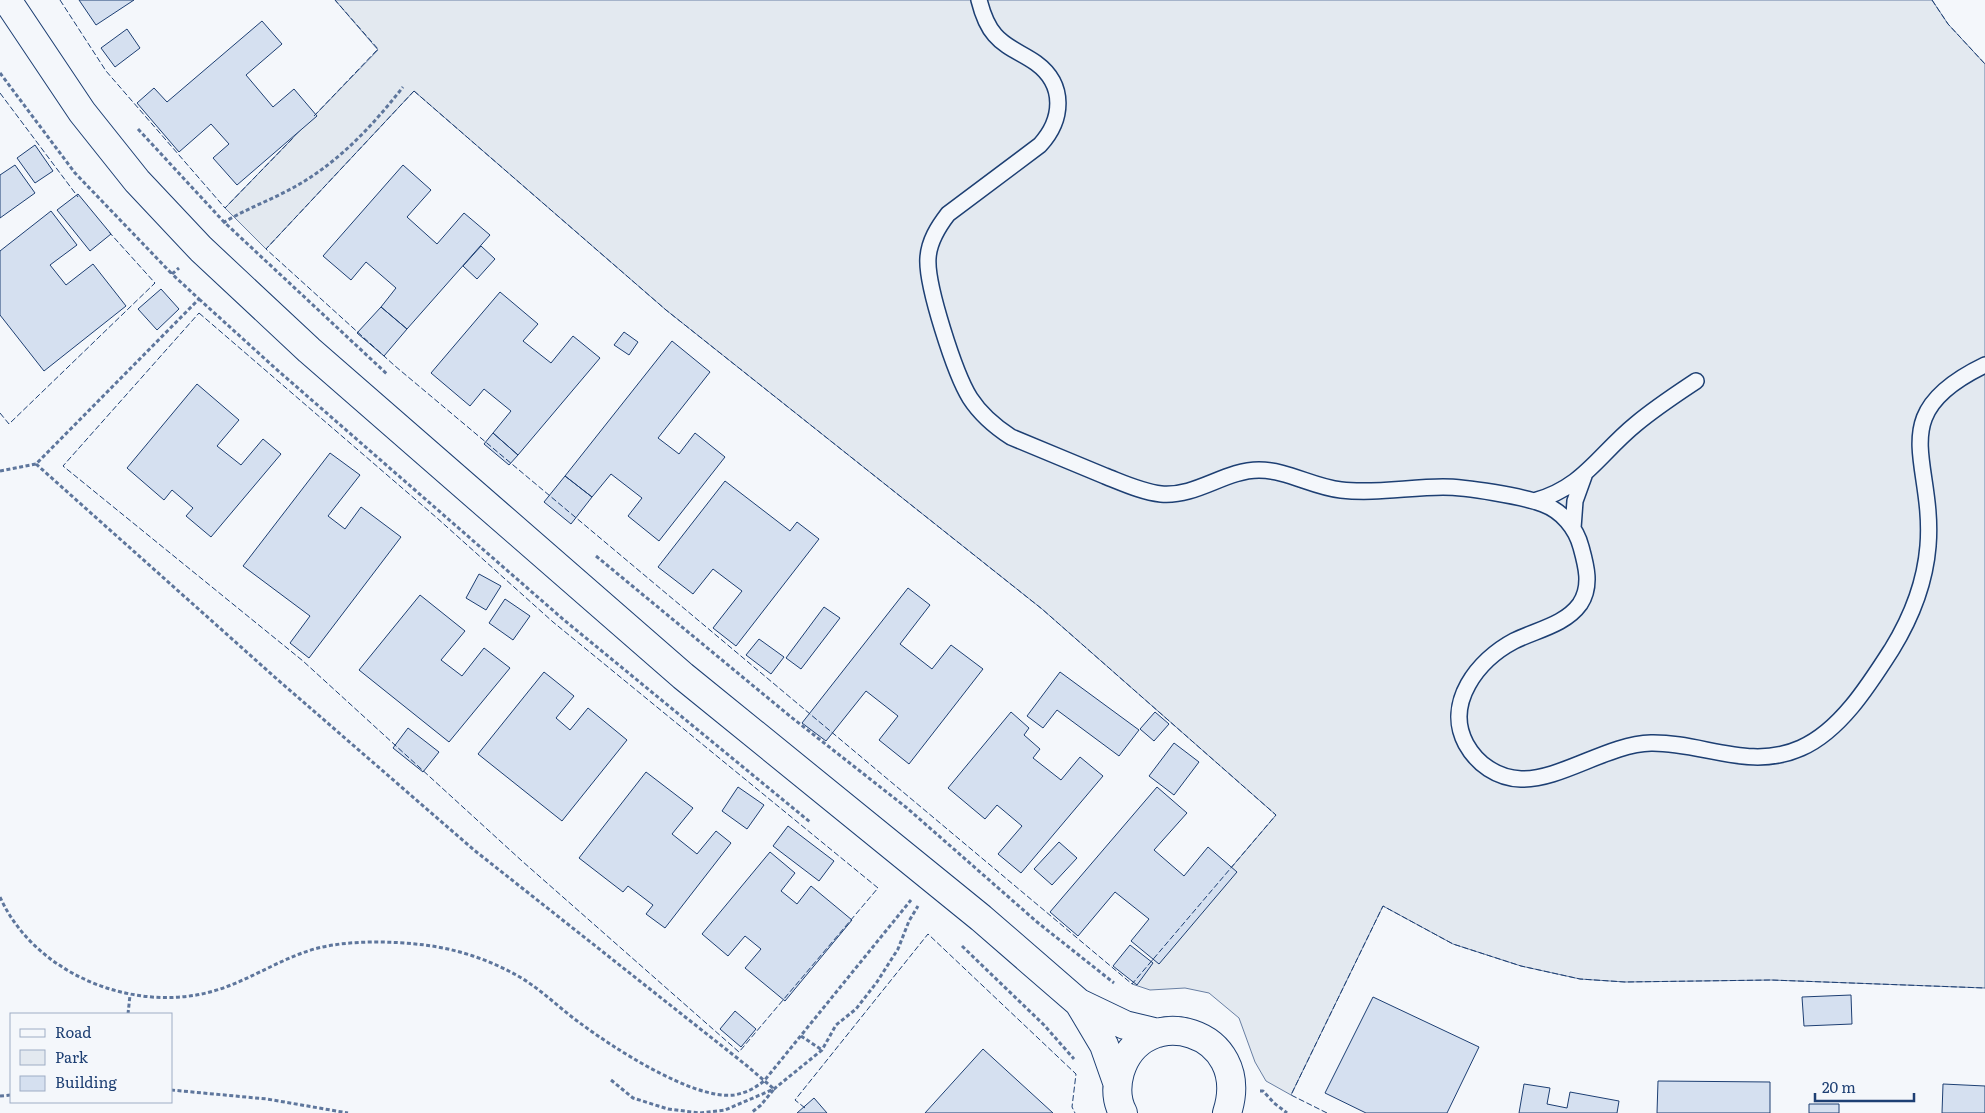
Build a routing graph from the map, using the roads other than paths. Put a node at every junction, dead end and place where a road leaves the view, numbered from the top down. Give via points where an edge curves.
1 (7, 0) edge
2 (979, 0) edge
3 (1985, 365) edge
4 (1696, 381) dead end
5 (1584, 476) junction
6 (1534, 501) junction
7 (1573, 528) junction
8 (1079, 1004) junction
9 (1158, 1033) junction
10 (1117, 1082) junction
11 (1236, 1102) edge
12 (1122, 1112) edge

1 - 8 street via 82,112 137,180 201,249 316,356 675,669 980,918
2 - 6 lane via 994,34 1047,74 1056,87 1059,103 1051,134 1040,146 948,214 938,226 928,257 931,289 953,360 969,396 994,426 1011,437 1155,494 1186,492 1240,473 1260,470 1342,490 1442,487
3 - 7 lane via 1952,382 1938,394 1922,424 1920,442 1928,544 1922,580 1911,612 1877,672 1842,717 1804,747 1782,755 1758,758 1646,743 1627,746 1539,777 1523,779 1507,777 1479,762 1462,735 1458,720 1459,703 1475,674 1493,656 1514,642 1558,622 1579,606 1587,580 1579,540
4 - 5 lane via 1636,424
5 - 6 lane via 1561,492
5 - 7 lane via 1575,501
6 - 7 lane via 1556,511
8 - 9 street via 1125,1025
8 - 10 street via 1104,1045
9 - 10 street via 1143,1040 1131,1052
9 - 11 street via 1192,1033 1207,1040 1220,1052 1228,1067
10 - 12 street

